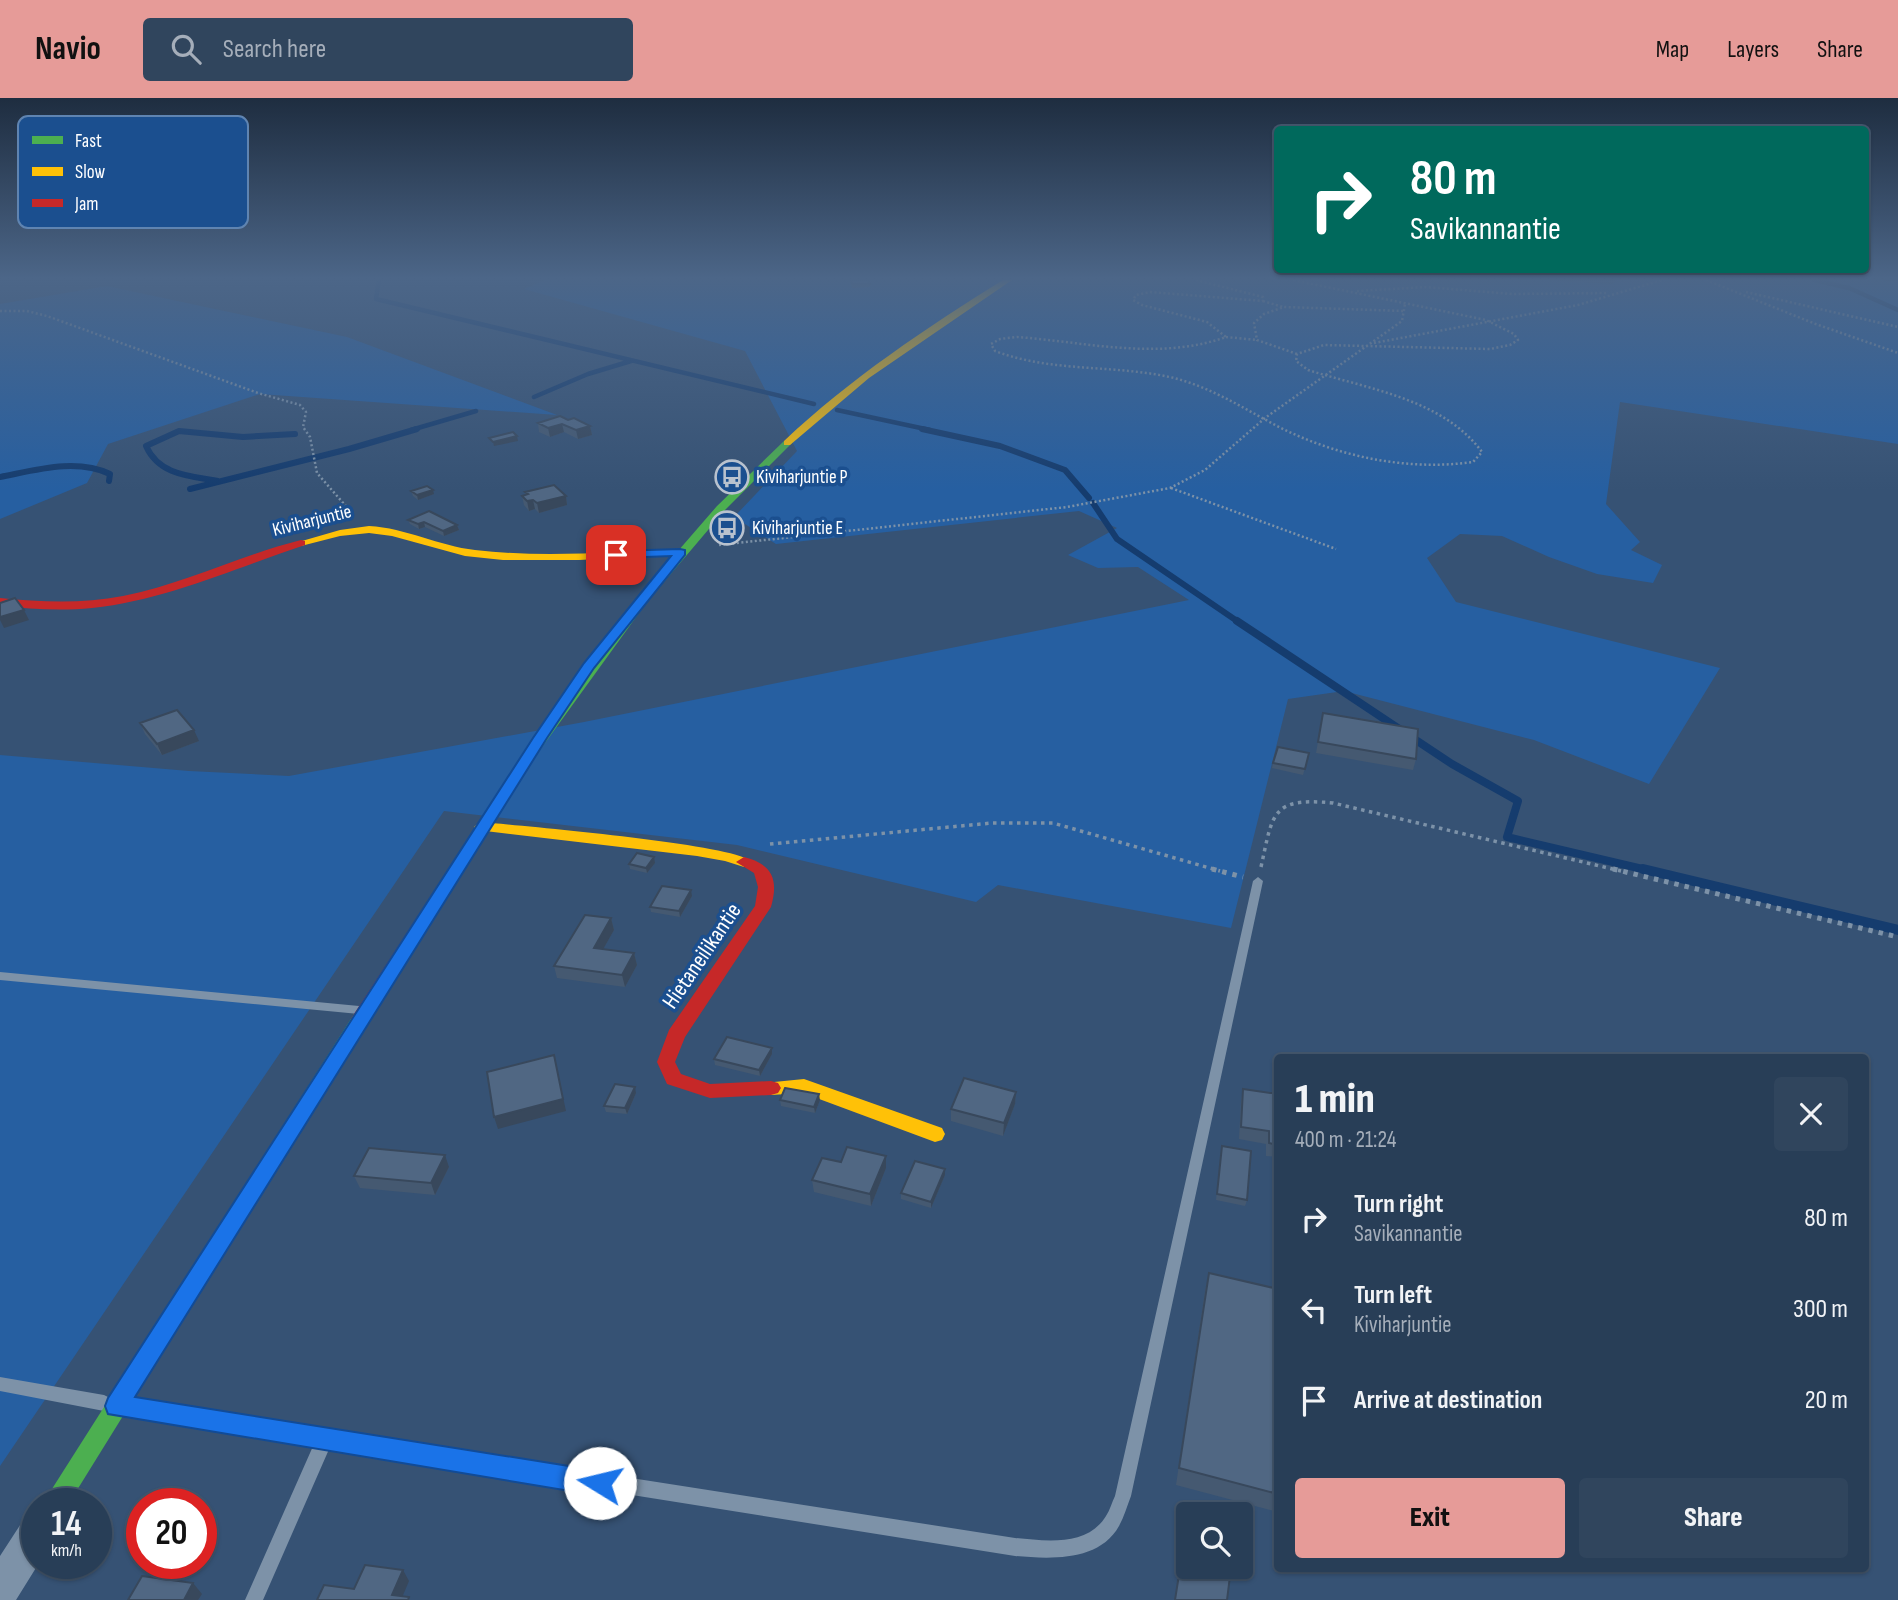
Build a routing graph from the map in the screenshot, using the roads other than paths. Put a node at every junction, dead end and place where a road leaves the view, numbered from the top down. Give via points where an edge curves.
1 (900, 350) edge
2 (682, 550) junction
3 (0, 602) edge
4 (482, 827) junction
5 (1258, 881) road end
6 (0, 976) edge
7 (365, 1010) junction
8 (935, 1134) dead end
9 (0, 1384) edge
10 (117, 1406) junction
11 (324, 1441) junction
12 (65, 1488) edge
13 (21, 1557) edge
14 (0, 1590) edge
15 (254, 1600) edge

1 - 2 street via 846,389 763,463
2 - 3 street, Kiviharjuntie via 559,557 472,554 369,529 306,542 102,604
2 - 4 street via 589,666
4 - 7 street
4 - 8 street, Hietaneilikantie via 697,851 761,868 766,900 676,1035 666,1062 674,1080 710,1091 803,1086
5 - 11 lane via 1123,1496 1111,1524 1090,1542 1054,1551 1015,1548
6 - 7 lane
7 - 10 street
9 - 10 lane
10 - 11 lane
10 - 12 street
11 - 15 lane
13 - 14 street

